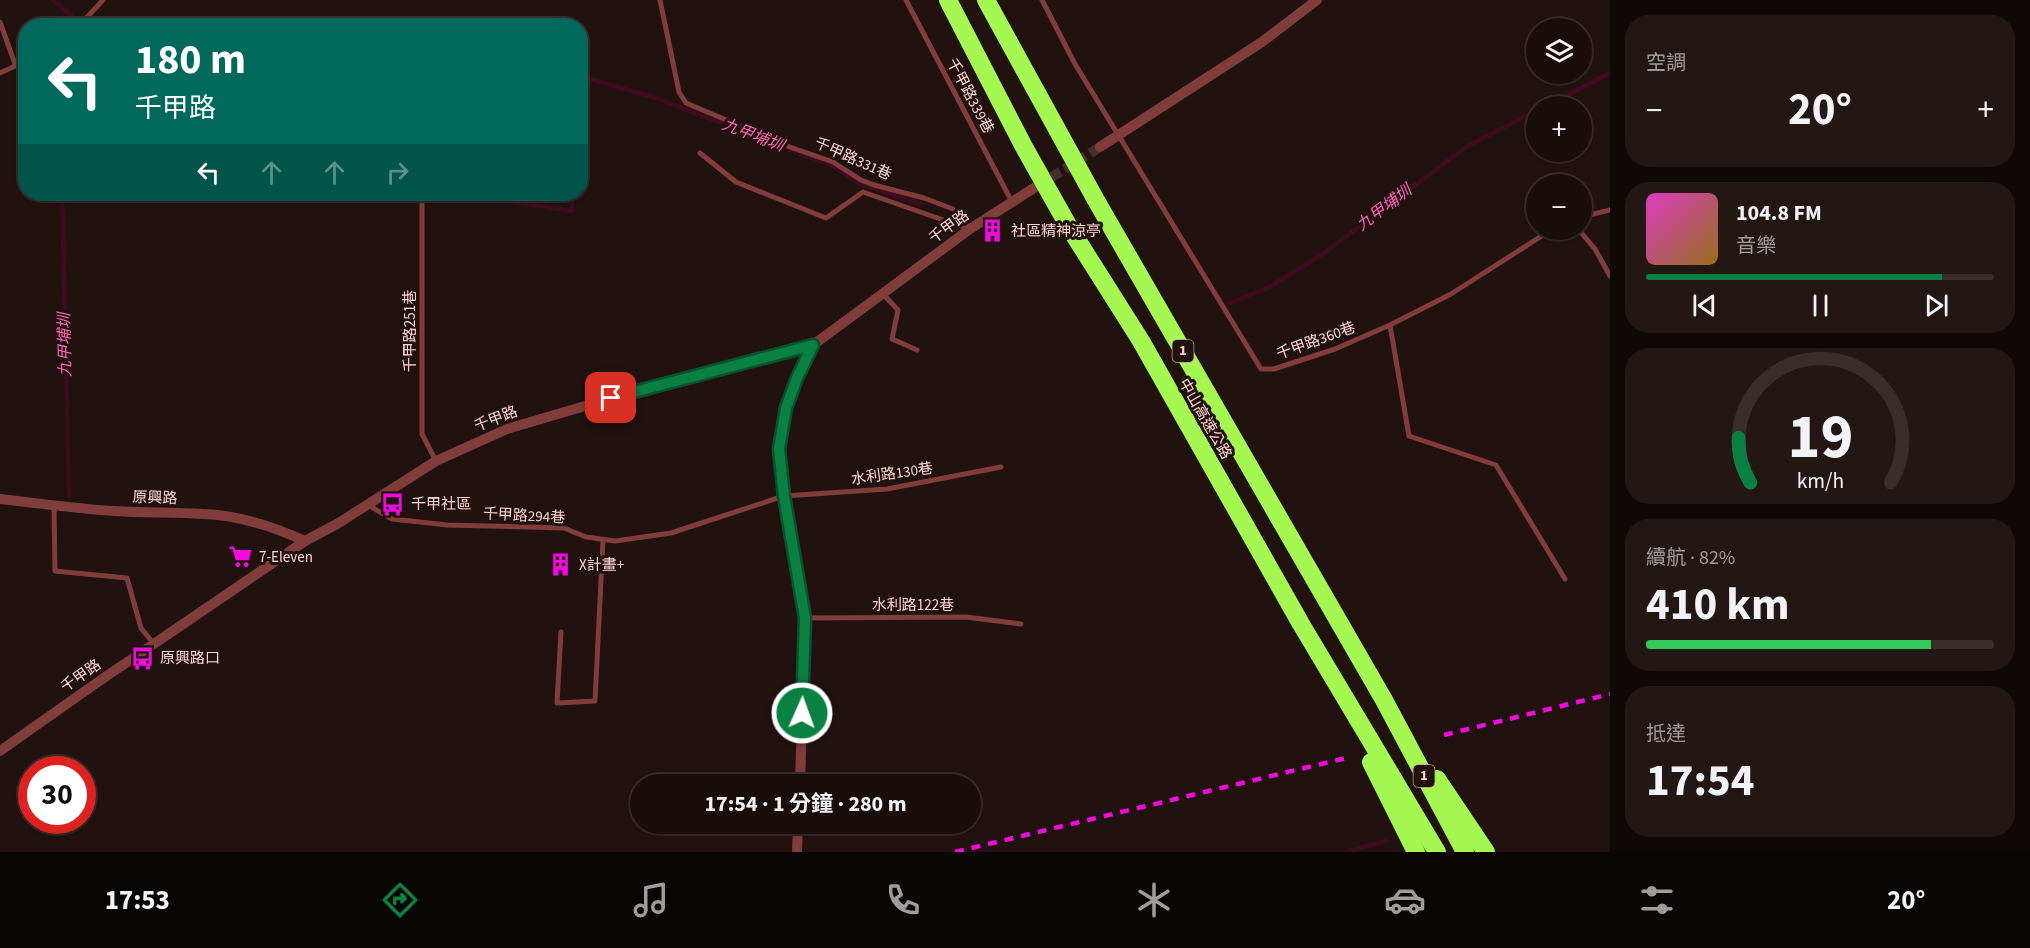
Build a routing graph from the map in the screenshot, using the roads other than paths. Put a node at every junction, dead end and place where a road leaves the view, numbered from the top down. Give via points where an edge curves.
1 (103, 0) edge
2 (660, 0) edge
3 (906, 0) edge
4 (948, 0) edge
5 (986, 0) edge
6 (1042, 0) edge
7 (1317, 0) edge
8 (86, 18) edge
9 (0, 21) edge
10 (18, 63) edge
11 (15, 64) junction
12 (0, 73) edge
13 (1120, 135) junction
14 (1100, 147) tunnel mouth
15 (700, 153) dead end
16 (1034, 188) tunnel mouth
17 (422, 201) edge
18 (1012, 202) junction
19 (1610, 210) edge
20 (1592, 215) edge
21 (970, 229) junction
22 (1535, 240) edge
23 (1587, 240) edge
24 (1610, 276) edge
25 (882, 294) junction
26 (1390, 325) junction
27 (813, 345) junction
28 (917, 350) dead end
29 (436, 461) junction
30 (1001, 467) dead end
31 (784, 496) junction
32 (0, 499) edge
33 (367, 504) junction
34 (54, 505) junction
35 (603, 540) junction
36 (305, 541) junction
37 (1565, 579) dead end
38 (805, 618) junction
39 (1021, 624) dead end
40 (1301, 624) junction
41 (561, 632) dead end
42 (154, 644) junction
43 (1384, 700) junction
44 (0, 751) edge
45 (800, 774) edge
46 (798, 834) edge
47 (797, 852) edge
48 (1416, 852) edge
49 (1437, 852) edge
50 (1464, 852) edge
51 (1486, 852) edge

1 - 8 lane
2 - 21 lane, 千甲路331巷 via 679,92 686,103 833,162 861,180 953,209
3 - 18 lane, 千甲路339巷
4 - 40 highway, 中山高速公路 / 1 via 1035,167 1146,351
5 - 43 highway, 中山高速公路 / 1 via 1096,202
6 - 13 lane via 1075,64
7 - 13 street via 1262,42
9 - 11 lane
10 - 11 lane
11 - 12 lane
13 - 14 street
13 - 26 lane, 千甲路360巷 via 1261,369 1274,369 1335,349
15 - 21 lane via 736,182 826,218 863,192
16 - 18 street, 千甲路
17 - 29 lane, 千甲路251巷 via 422,434
18 - 21 street, 千甲路
19 - 20 lane
21 - 25 street, 千甲路
22 - 26 lane, 千甲路360巷 via 1451,294
23 - 24 lane
25 - 27 street, 千甲路
25 - 28 lane via 898,310 892,339
26 - 37 lane via 1409,436 1496,465
27 - 29 street, 千甲路 via 507,429
27 - 31 street via 790,398 782,432 779,449
29 - 33 street, 千甲路
30 - 31 lane, 水利路130巷 via 887,489
31 - 35 lane, 千甲路294巷 via 670,533
31 - 38 street
32 - 34 street, 原興路
33 - 35 lane, 千甲路294巷 via 392,519 447,525 564,528
33 - 36 street, 千甲路
34 - 36 street, 原興路 via 229,517 274,527
34 - 42 lane via 55,572 127,578 141,628
35 - 41 lane via 595,701 557,703
36 - 42 street, 千甲路
38 - 39 lane, 水利路122巷 via 966,617
38 - 45 street
40 - 48 highway
40 - 49 highway, 中山高速公路 / 1
42 - 44 street, 千甲路
43 - 50 highway, 中山高速公路 / 1
43 - 51 highway
46 - 47 street

